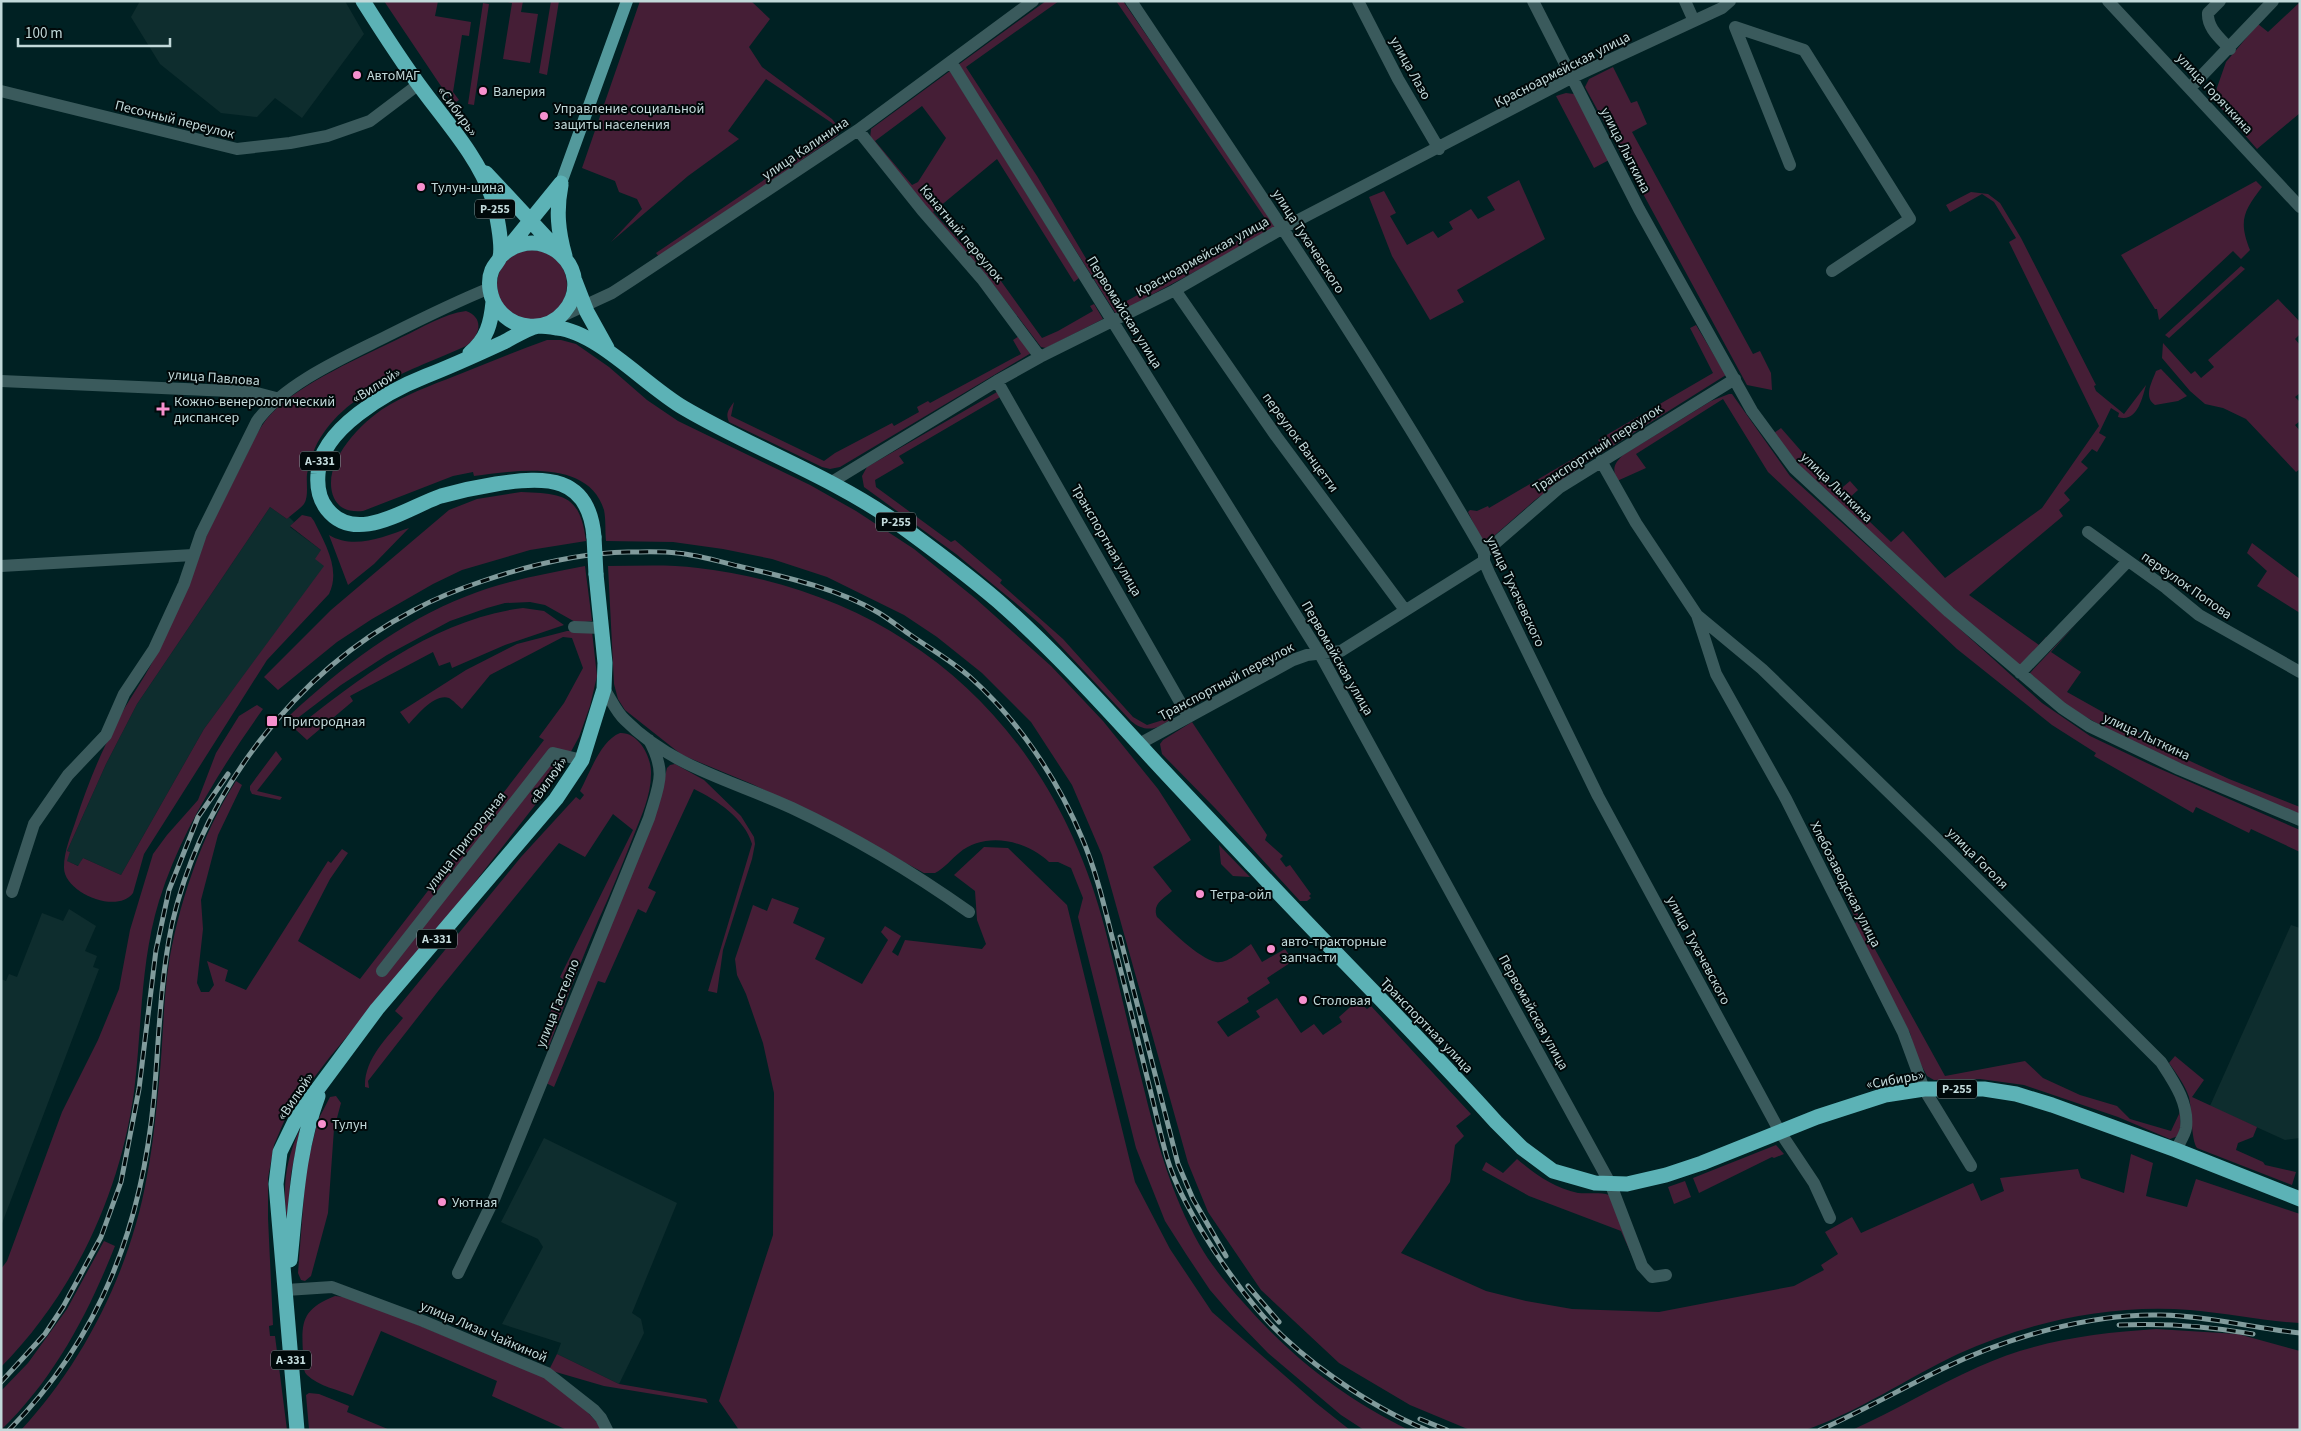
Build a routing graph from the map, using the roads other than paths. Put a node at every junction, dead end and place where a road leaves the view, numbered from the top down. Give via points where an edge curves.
1 (363, 1) edge
2 (626, 1) edge
3 (1033, 1) edge
4 (1131, 1) edge
5 (1358, 1) edge
6 (1533, 1) edge
7 (1685, 1) edge
8 (2108, 1) edge
9 (2220, 1) edge
10 (2274, 1) edge
11 (1726, 5) edge
12 (1694, 21) junction
13 (1735, 27) junction
14 (2230, 49) junction
15 (951, 62) junction
16 (1572, 78) junction
17 (419, 84) junction
18 (2190, 88) junction
19 (1, 91) edge
20 (858, 130) junction
21 (1439, 149) junction
22 (478, 165) junction
23 (1790, 165) dead end
24 (561, 183) junction
25 (2300, 207) edge
26 (529, 222) junction
27 (1283, 228) junction
28 (503, 254) junction
29 (569, 266) junction
30 (1832, 271) dead end
31 (1175, 290) junction
32 (492, 295) junction
33 (584, 305) junction
34 (558, 318) junction
35 (1113, 321) junction
36 (537, 326) junction
37 (612, 355) junction
38 (1040, 357) junction
39 (455, 365) junction
40 (1735, 379) junction
41 (997, 380) junction
42 (1, 381) edge
43 (276, 398) junction
44 (1601, 461) junction
45 (830, 483) junction
46 (2088, 532) dead end
47 (193, 555) junction
48 (1484, 557) junction
49 (2127, 562) junction
50 (1, 566) edge
51 (1405, 610) junction
52 (1697, 615) junction
53 (574, 627) dead end
54 (602, 628) junction
55 (1320, 654) junction
56 (2300, 672) edge
57 (2020, 673) junction
58 (604, 688) junction
59 (1188, 716) junction
60 (648, 740) junction
61 (1139, 744) junction
62 (582, 760) junction
63 (2300, 820) edge
64 (12, 892) dead end
65 (969, 912) dead end
66 (382, 971) dead end
67 (323, 1083) junction
68 (1924, 1089) junction
69 (1780, 1132) junction
70 (2176, 1150) junction
71 (1971, 1166) dead end
72 (1611, 1185) junction
73 (2300, 1199) edge
74 (1830, 1218) dead end
75 (458, 1273) dead end
76 (1666, 1274) dead end
77 (286, 1290) junction
78 (297, 1430) edge
79 (607, 1430) edge

1 - 17 highway, «Сибирь» / Р-255
2 - 24 main road
3 - 15 street, улица Калинина
4 - 27 street, улица Тухачевского
5 - 21 street, улица Лазо
6 - 16 street, улица Лыткина
7 - 12 street
8 - 18 street, улица Горячкина
9 - 14 street via 2208,13 2208,20
10 - 14 street
11 - 12 street, Красноармейская улица
11 - 13 street
12 - 16 street, Красноармейская улица
13 - 23 street
13 - 30 street via 1804,50 1910,219
14 - 18 street
15 - 20 street, улица Калинина
15 - 35 street, Первомайская улица
16 - 21 street, Красноармейская улица
16 - 40 street, улица Лыткина via 1640,210
17 - 19 street, Песочный переулок via 370,121 327,136 237,149
17 - 22 highway, «Сибирь» / Р-255
18 - 25 street, улица Горячкина
20 - 33 street, улица Калинина via 622,288
20 - 38 street, Канатный переулок via 982,279
21 - 27 street, Красноармейская улица
22 - 26 highway, Р-255
22 - 28 highway, Р-255 via 491,196
24 - 26 highway
24 - 29 highway via 558,230
26 - 28 highway
26 - 29 highway, Р-255
27 - 31 street, Красноармейская улица
27 - 48 street, улица Тухачевского via 1430,459
28 - 29 highway via 519,244 535,242 556,249
28 - 32 highway, Р-255 via 492,270
29 - 33 highway, Р-255
29 - 34 highway via 572,297
31 - 35 street, Красноармейская улица
31 - 51 street, переулок Ванцетти via 1276,436
32 - 36 highway, Р-255 via 503,315 511,321
32 - 39 highway, А-331 via 491,322 481,344
32 - 43 street via 459,300 339,360
33 - 34 street, улица Калинина
33 - 37 highway, Р-255
34 - 36 highway
35 - 38 street, Красноармейская улица
35 - 55 street, Первомайская улица
36 - 37 highway, Р-255 via 564,328 581,334
36 - 39 highway, А-331
37 - 45 highway, Р-255 via 675,403
38 - 41 street, Красноармейская улица
39 - 54 highway, «Вилюй» / А-331, bridge via 389,393 335,435 324,450 318,472 319,492 328,511 339,520 361,525 381,521 437,497 464,490 523,480 551,480 571,488 582,498 591,520
40 - 44 street, Транспортный переулок
40 - 57 street, улица Лыткина via 1752,411 1794,468 1949,612
41 - 45 street, Красноармейская улица
41 - 59 street, Транспортная улица
42 - 43 street, улица Павлова via 253,392
43 - 47 street, улица Павлова via 257,421
44 - 48 street, Транспортный переулок via 1540,502
44 - 52 street via 1636,523
45 - 61 highway, Р-255 via 892,519 1000,603 1088,687
46 - 49 street, переулок Попова
47 - 50 street
47 - 64 street, улица Павлова via 168,621 124,694 106,735 68,775 34,824
48 - 51 street, Транспортный переулок
48 - 69 street, улица Тухачевского via 1598,796
49 - 56 street, переулок Попова via 2199,615
49 - 57 street
51 - 55 street, Транспортный переулок via 1341,651
52 - 68 street, Хлебозаводская улица via 1716,674 1786,799 1903,1032
52 - 70 street, улица Гоголя via 1769,676 2161,1062 2180,1090 2186,1113 2186,1130
53 - 54 street
54 - 58 highway, «Вилюй» / А-331
55 - 59 street, Транспортный переулок via 1293,660
55 - 72 street, Первомайская улица
57 - 63 street, улица Лыткина via 2089,726 2179,769
58 - 60 street via 624,720
58 - 62 highway, «Вилюй» / А-331
59 - 61 street, Транспортный переулок
60 - 65 street via 696,770 792,808 847,836 923,880
60 - 75 street, улица Гастелло via 660,765 649,818 495,1197
61 - 72 highway, Транспортная улица / Р-255 via 1522,1148 1553,1171 1579,1180
62 - 66 street, улица Пригородная via 553,753
62 - 67 highway, «Вилюй» / А-331 via 556,799 377,1009
67 - 77 highway via 308,1123 298,1176
67 - 77 highway, «Вилюй» / А-331 via 295,1121 280,1152 276,1184
68 - 69 highway, «Сибирь» / Р-255 via 1854,1104
68 - 70 highway, «Сибирь» / Р-255 via 1984,1089 2016,1094
68 - 71 street, Хлебозаводская улица
69 - 72 highway, «Сибирь» / Р-255 via 1666,1175
69 - 74 street, улица Тухачевского via 1814,1183
70 - 73 highway, «Сибирь» / Р-255
72 - 76 street, Первомайская улица via 1642,1266 1652,1277
77 - 78 highway, «Вилюй» / А-331
77 - 79 street, улица Лизы Чайкиной via 332,1288 423,1321 547,1373 594,1410

